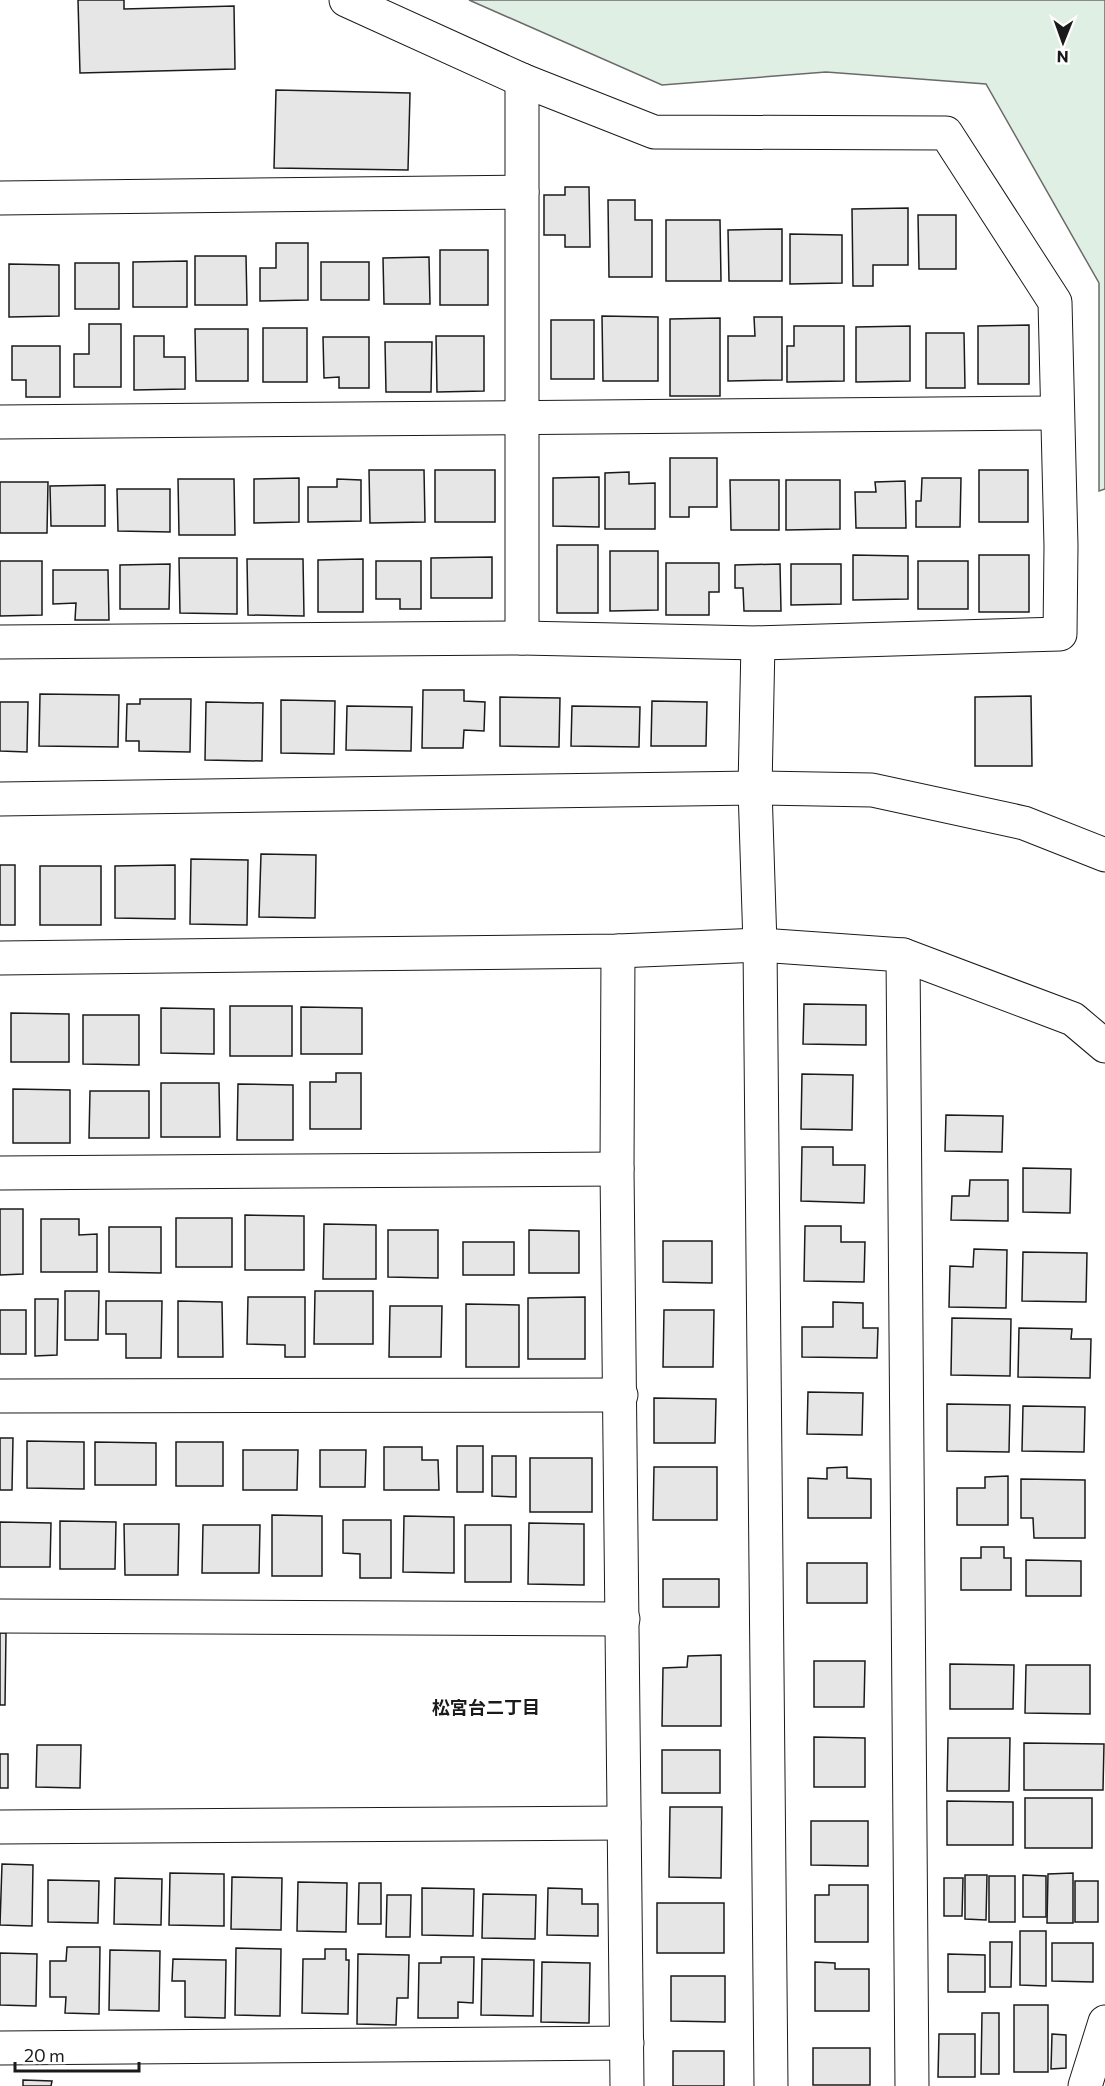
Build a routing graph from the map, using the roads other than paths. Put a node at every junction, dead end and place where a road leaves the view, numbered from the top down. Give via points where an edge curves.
1 (346, 0) edge
2 (522, 80) junction
3 (522, 192) junction
4 (0, 198) edge
5 (1057, 413) junction
6 (522, 417) junction
7 (0, 422) edge
8 (522, 638) junction
9 (0, 642) edge
10 (758, 643) junction
11 (755, 788) junction
12 (0, 799) edge
13 (1105, 855) edge
14 (760, 945) junction
15 (618, 951) junction
16 (903, 956) junction
17 (0, 958) edge
18 (1105, 1046) edge
19 (617, 1168) junction
20 (0, 1173) edge
21 (621, 1395) junction
22 (0, 1396) edge
23 (0, 1616) edge
24 (623, 1619) junction
25 (624, 1823) junction
26 (0, 1827) edge
27 (1105, 2022) edge
28 (627, 2043) junction
29 (0, 2048) edge
30 (627, 2086) edge
31 (771, 2086) edge
32 (912, 2086) edge
33 (1085, 2086) edge

1 - 2 street
2 - 3 street
2 - 5 street via 654,132 946,133 1055,302
3 - 4 street
3 - 6 street
5 - 6 street
5 - 10 street via 1060,634
6 - 7 street
6 - 8 street
8 - 9 street
8 - 10 street
10 - 11 street
11 - 12 street
11 - 13 street via 872,789 1024,823
11 - 14 street
14 - 15 street
14 - 16 street
14 - 31 street
15 - 17 street
15 - 19 street
16 - 18 street via 1073,1019
16 - 32 street
19 - 20 street
19 - 21 street
21 - 22 street
21 - 24 street
23 - 24 street
24 - 25 street
25 - 26 street
25 - 28 street
27 - 33 street
28 - 29 street
28 - 30 street

